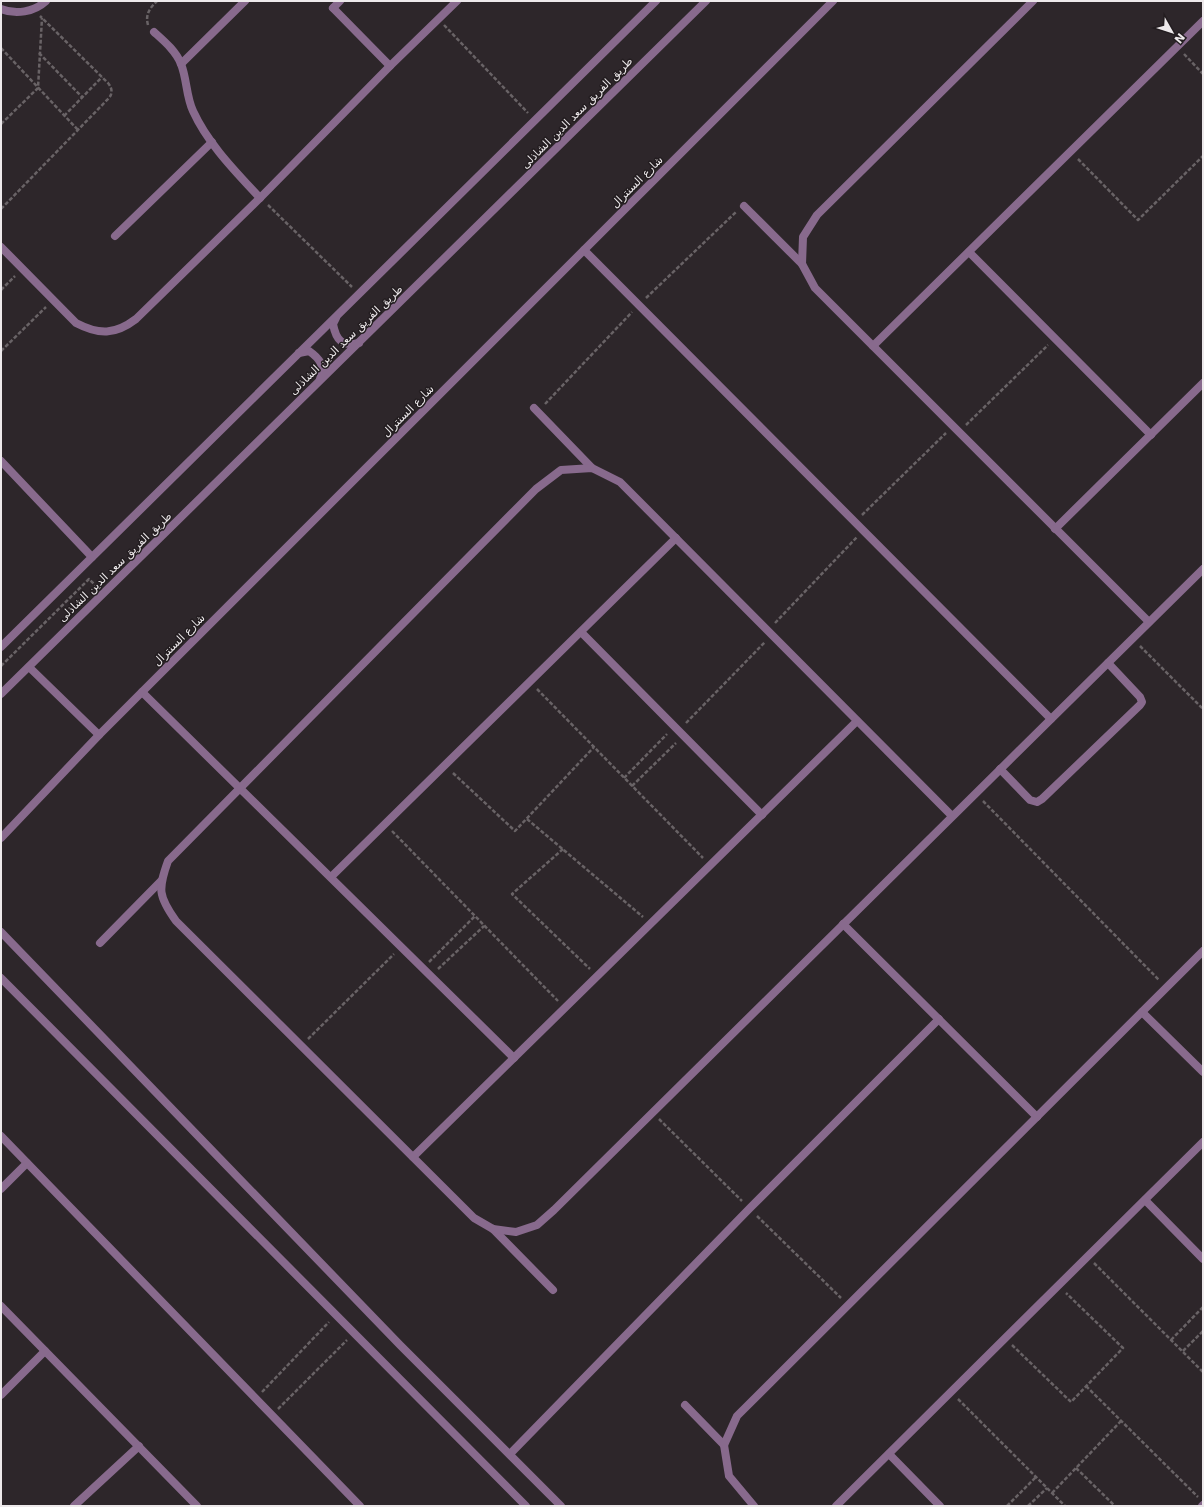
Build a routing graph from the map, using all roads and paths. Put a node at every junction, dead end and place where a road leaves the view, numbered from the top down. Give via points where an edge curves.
1 (46, 1) edge
2 (157, 1) edge
3 (245, 1) edge
4 (340, 1) edge
5 (457, 1) edge
6 (656, 1) edge
7 (706, 1) edge
8 (833, 1) edge
9 (1033, 1) edge
10 (1, 9) edge
11 (33, 10) junction
12 (42, 18) junction
13 (438, 19) junction
14 (1203, 21) edge
15 (154, 32) joint
16 (1177, 47) junction
17 (1, 48) edge
18 (39, 53) junction
19 (181, 64) junction
20 (390, 66) junction
21 (1203, 74) edge
22 (102, 77) junction
23 (38, 88) junction
24 (82, 97) junction
25 (64, 116) junction
26 (535, 120) junction
27 (1, 124) edge
28 (78, 130) junction
29 (212, 142) junction
30 (1071, 152) junction
31 (1203, 156) edge
32 (260, 198) junction
33 (744, 206) dead end
34 (1, 209) edge
35 (115, 236) dead end
36 (1, 247) edge
37 (584, 250) junction
38 (969, 252) junction
39 (802, 264) junction
40 (22, 268) junction
41 (1, 290) edge
42 (358, 293) junction
43 (53, 300) junction
44 (339, 312) junction
45 (1055, 339) junction
46 (359, 343) junction
47 (873, 346) junction
48 (1, 351) edge
49 (293, 358) junction
50 (1203, 383) edge
51 (314, 386) junction
52 (534, 408) dead end
53 (956, 429) junction
54 (1151, 435) junction
55 (1, 461) edge
56 (592, 468) junction
57 (855, 522) junction
58 (1055, 528) junction
59 (863, 530) junction
60 (676, 538) junction
61 (92, 557) junction
62 (1203, 569) edge
63 (104, 593) junction
64 (1149, 622) junction
65 (581, 632) junction
66 (770, 633) junction
67 (1132, 638) junction
68 (1, 647) edge
69 (1108, 663) junction
70 (1, 666) edge
71 (29, 667) junction
72 (530, 682) junction
73 (142, 692) junction
74 (1, 694) edge
75 (1203, 709) edge
76 (1051, 718) junction
77 (858, 721) junction
78 (679, 730) junction
79 (99, 735) junction
80 (594, 747) junction
81 (445, 765) junction
82 (1000, 769) junction
83 (624, 778) junction
84 (632, 786) junction
85 (240, 788) junction
86 (976, 793) junction
87 (762, 814) junction
88 (952, 816) junction
89 (527, 819) junction
90 (385, 824) junction
91 (1, 838) edge
92 (563, 849) junction
93 (710, 866) junction
94 (331, 877) junction
95 (161, 881) junction
96 (475, 916) junction
97 (651, 924) junction
98 (844, 924) junction
99 (484, 926) junction
100 (1, 932) edge
101 (100, 943) dead end
102 (401, 946) junction
103 (1203, 951) edge
104 (423, 968) junction
105 (431, 976) junction
106 (597, 976) junction
107 (1, 978) edge
108 (1167, 987) junction
109 (565, 1008) junction
110 (1142, 1012) junction
111 (939, 1019) junction
112 (301, 1046) junction
113 (514, 1058) junction
114 (1203, 1072) edge
115 (1037, 1117) junction
116 (1, 1136) edge
117 (1203, 1142) edge
118 (413, 1157) junction
119 (27, 1163) junction
120 (1, 1189) edge
121 (1144, 1200) junction
122 (493, 1229) junction
123 (1087, 1257) junction
124 (1203, 1259) edge
125 (1058, 1286) junction
126 (553, 1290) dead end
127 (1, 1306) edge
128 (1203, 1307) edge
129 (336, 1314) junction
130 (1203, 1331) edge
131 (354, 1332) junction
132 (1005, 1338) junction
133 (1171, 1340) junction
134 (45, 1351) junction
135 (1183, 1351) junction
136 (1203, 1372) edge
137 (1086, 1386) junction
138 (951, 1392) junction
139 (1, 1395) edge
140 (256, 1399) junction
141 (686, 1405) dead end
142 (272, 1415) junction
143 (1121, 1421) junction
144 (724, 1445) junction
145 (139, 1446) junction
146 (510, 1454) junction
147 (888, 1454) junction
148 (1076, 1468) junction
149 (1036, 1477) junction
150 (1047, 1488) junction
151 (1052, 1493) junction
152 (1202, 1504) edge
153 (74, 1506) edge
154 (197, 1506) edge
155 (360, 1506) edge
156 (526, 1506) edge
157 (561, 1506) edge
158 (754, 1506) edge
159 (836, 1506) edge
160 (940, 1506) edge
161 (1007, 1506) edge
162 (1028, 1506) edge
163 (1065, 1506) edge
164 (1115, 1506) edge

1 - 11 street
2 - 15 path via 150,9 147,19
3 - 19 street
4 - 20 street via 333,8
5 - 13 street
6 - 26 street, طريق الفريق سعد الدين الشاذلى
7 - 46 street, طريق الفريق سعد الدين الشاذلى
8 - 37 street, شارع السنترال
9 - 39 street via 817,215 803,237
10 - 11 street via 21,13
11 - 12 path
12 - 18 path
12 - 22 path
13 - 20 street
13 - 26 path
14 - 16 street
15 - 19 street via 174,52
16 - 21 path
16 - 30 street
17 - 23 path
18 - 23 path
18 - 24 path
19 - 29 street via 193,111
20 - 32 street
22 - 24 path
22 - 28 path via 112,89 111,95
23 - 25 path
23 - 27 path
24 - 25 path
25 - 28 path
26 - 42 street, طريق الفريق سعد الدين الشاذلى
28 - 34 path
29 - 32 street
29 - 35 street
30 - 31 path via 1138,220
30 - 38 street
32 - 42 path
32 - 43 street via 126,327 100,332 88,329 76,322
33 - 39 street
36 - 40 street
37 - 57 street
37 - 73 street, شارع السنترال
38 - 45 street
38 - 47 street
39 - 47 street via 815,288
40 - 41 path
40 - 43 street
42 - 44 street, طريق الفريق سعد الدين الشاذلى
43 - 48 path
44 - 46 street via 332,324 337,338 350,345
44 - 49 street, طريق الفريق سعد الدين الشاذلى
45 - 53 path
45 - 54 street
46 - 51 street, طريق الفريق سعد الدين الشاذلى
47 - 53 street
49 - 51 street via 301,352 308,351 320,360 323,366 321,378
49 - 61 street, طريق الفريق سعد الدين الشاذلى
50 - 54 street
51 - 63 street, طريق الفريق سعد الدين الشاذلى
52 - 56 street
53 - 57 path
53 - 58 street
54 - 58 street
55 - 61 street
56 - 60 street via 620,482
56 - 85 street via 561,470 536,489
57 - 59 street
58 - 64 street
59 - 66 path
59 - 76 street
60 - 65 street
60 - 66 street
61 - 68 street, طريق الفريق سعد الدين الشاذلى
62 - 64 street
63 - 70 path via 89,579
63 - 71 street, طريق الفريق سعد الدين الشاذلى
64 - 67 street
65 - 72 street
65 - 78 street
66 - 77 street
66 - 78 path
67 - 69 street
67 - 75 path
69 - 76 street
69 - 82 street via 1140,697 1140,705 1037,802 1030,800
71 - 74 street, طريق الفريق سعد الدين الشاذلى
71 - 79 street
72 - 80 path
72 - 81 street
73 - 79 street, شارع السنترال
73 - 85 street
76 - 82 street
77 - 87 street
77 - 88 street
78 - 83 path
78 - 84 path
78 - 87 street
79 - 91 street, شارع السنترال
80 - 83 path
80 - 89 path
81 - 89 path via 515,832
81 - 90 street
82 - 86 street
83 - 84 path
84 - 93 path
85 - 94 street
85 - 95 street via 168,861
86 - 88 street
86 - 108 path
87 - 93 street
88 - 98 street
89 - 92 path
90 - 94 street
90 - 96 path
92 - 97 path
92 - 106 path via 512,894
93 - 97 street
94 - 102 street
95 - 101 street
95 - 112 street via 163,903 176,921
96 - 99 path
96 - 104 path
97 - 106 street
98 - 111 street
98 - 122 street via 537,1225 516,1232
99 - 105 path
99 - 109 path
100 - 146 street via 400,1345
102 - 104 street
102 - 112 path
103 - 108 street
104 - 105 street
105 - 113 street
106 - 109 street
107 - 129 street
108 - 110 street
109 - 113 street
110 - 114 street
110 - 115 street
111 - 115 street
111 - 146 street
112 - 118 street
113 - 118 street
115 - 144 street via 737,1416
116 - 119 street
117 - 121 street
118 - 122 street via 474,1218
119 - 120 street
119 - 140 street
121 - 123 street
121 - 124 street
122 - 126 street
123 - 125 street
123 - 133 path
125 - 132 street
125 - 137 path via 1123,1348
127 - 134 street
128 - 133 path
129 - 131 street
129 - 140 path
130 - 135 path
131 - 142 path
131 - 156 street
132 - 137 path via 1071,1402
132 - 138 street
133 - 135 path
134 - 139 street
134 - 145 street
135 - 136 path
137 - 143 path
138 - 147 street
138 - 149 path
140 - 142 street
141 - 144 street
142 - 155 street
143 - 148 path
143 - 152 path
144 - 158 street via 729,1476
145 - 153 street
145 - 154 street
146 - 157 street
147 - 159 street
147 - 160 street
148 - 151 path
148 - 164 path
149 - 150 path
149 - 161 path
150 - 151 path
150 - 162 path
151 - 163 path

